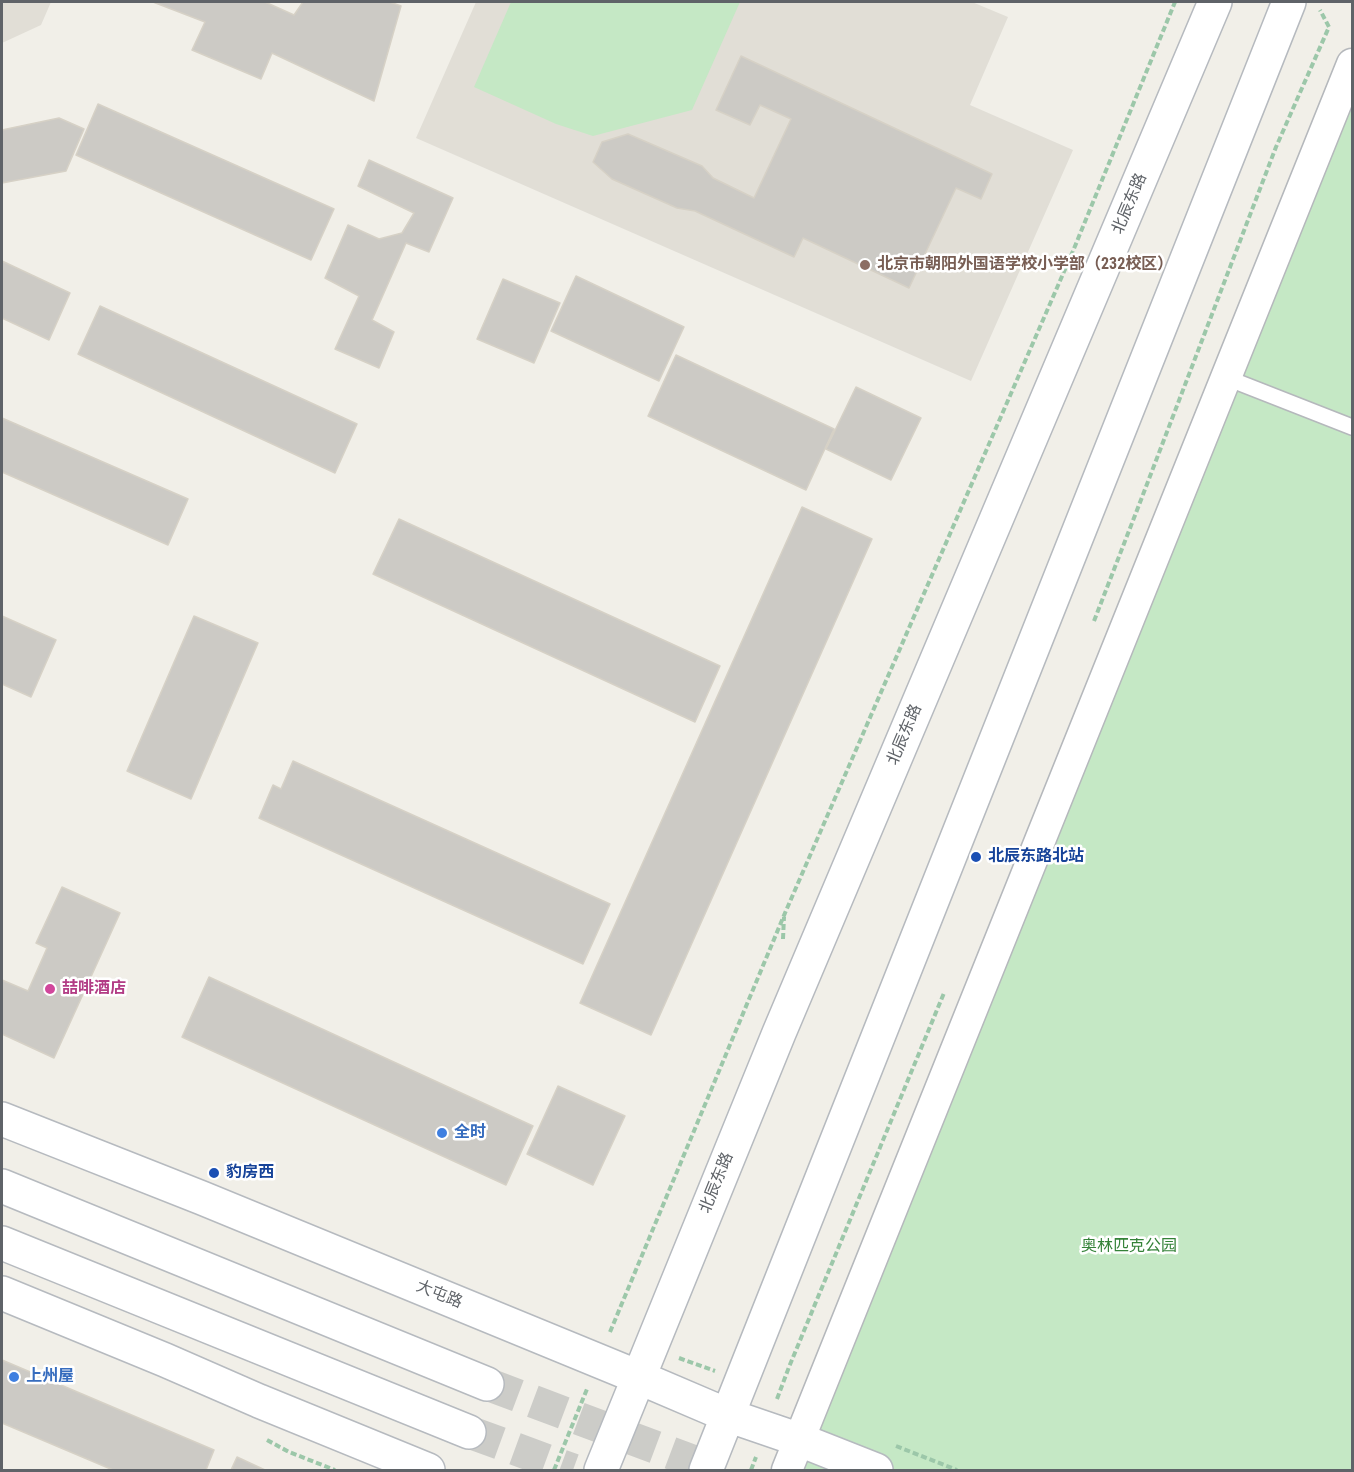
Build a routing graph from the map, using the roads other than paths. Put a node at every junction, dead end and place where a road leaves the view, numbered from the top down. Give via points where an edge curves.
1 (1215, 2) edge
2 (1289, 2) edge
3 (1353, 64) edge
4 (1227, 378) junction
5 (1353, 427) edge
6 (2, 1119) edge
7 (2, 1186) edge
8 (2, 1244) edge
9 (2, 1293) edge
10 (638, 1377) junction
11 (487, 1384) tunnel mouth
12 (727, 1415) junction
13 (469, 1432) tunnel mouth
14 (800, 1440) junction
15 (428, 1470) edge
16 (601, 1470) edge
17 (705, 1470) edge
18 (787, 1470) edge
19 (876, 1470) edge

1 - 10 main road, 北辰东路 via 779,1033
2 - 12 main road
3 - 4 street
4 - 5 lane
4 - 14 street
6 - 10 main road, 大屯路
7 - 11 main road
8 - 13 main road
9 - 15 main road
10 - 12 main road, 大屯路
10 - 16 main road, 北辰东路
12 - 14 main road, 大屯路
12 - 17 main road
14 - 18 street
14 - 19 main road, 大屯路

